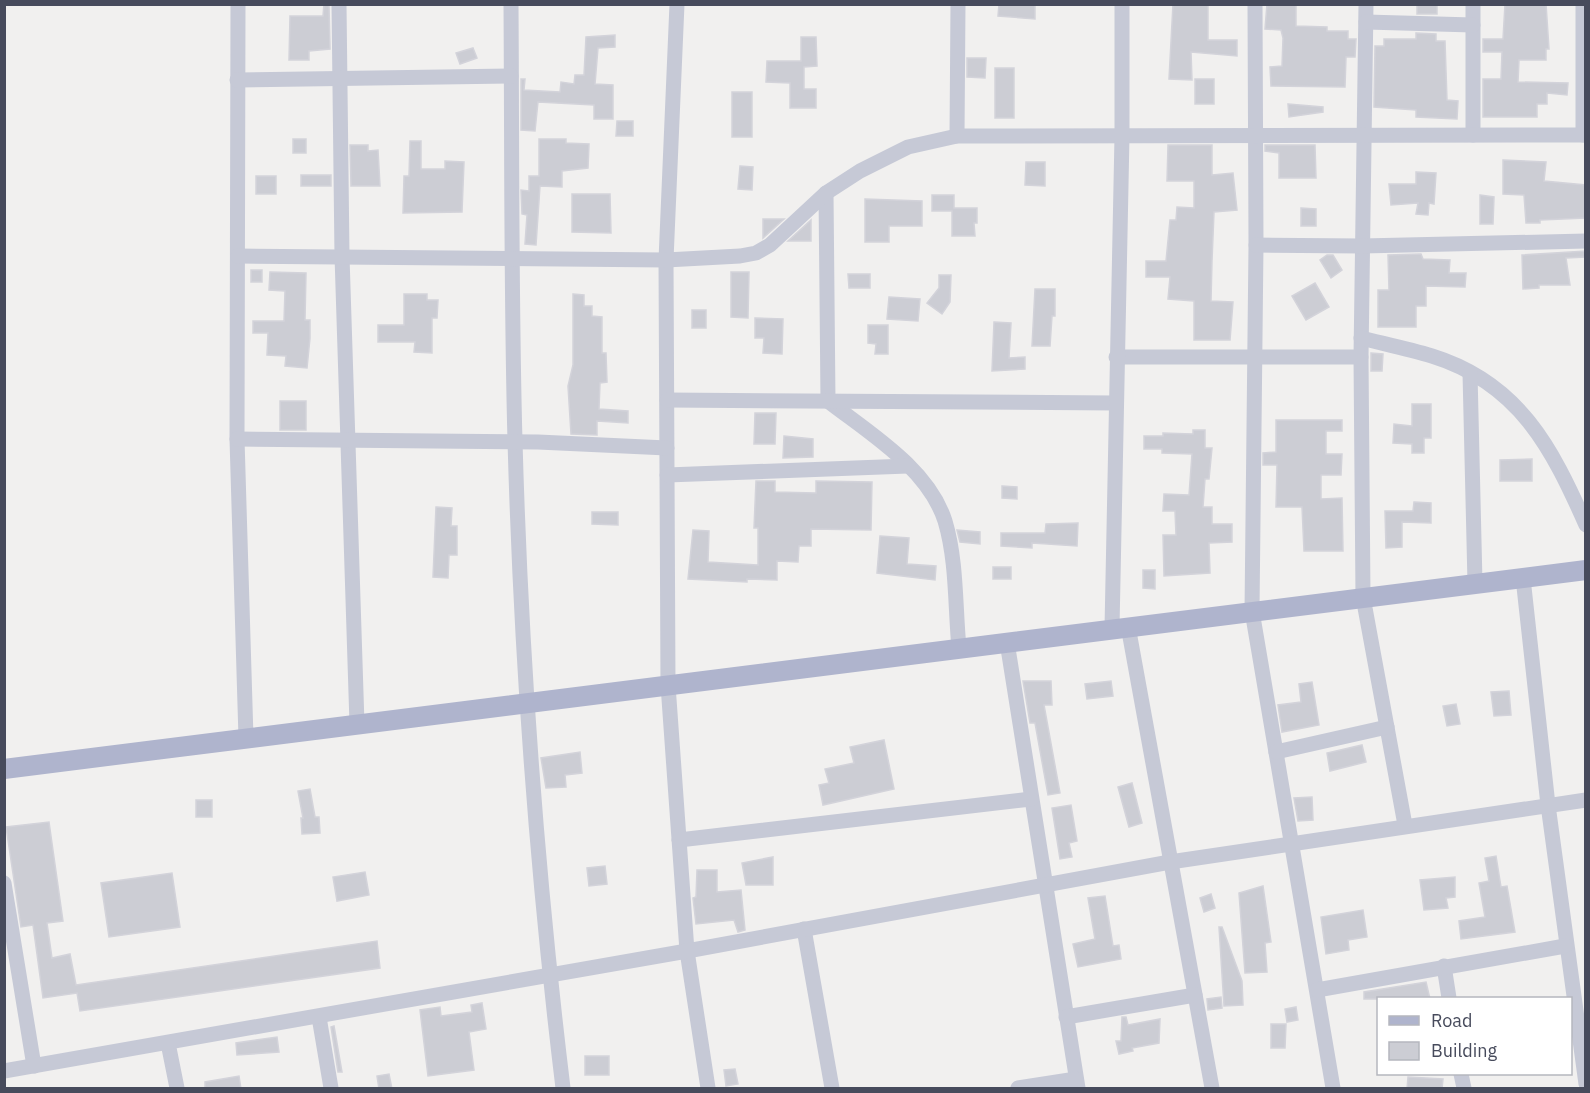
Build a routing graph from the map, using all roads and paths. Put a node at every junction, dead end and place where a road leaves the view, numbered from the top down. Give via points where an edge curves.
1 (238, 4) edge
2 (339, 4) edge
3 (511, 4) edge
4 (677, 4) edge
5 (958, 4) edge
6 (1122, 4) edge
7 (1255, 4) edge
8 (1366, 4) edge
9 (1473, 4) edge
10 (1583, 4) edge
11 (1366, 22) junction
12 (1473, 25) junction
13 (511, 76) junction
14 (237, 80) junction
15 (340, 80) junction
16 (1364, 135) junction
17 (1473, 135) junction
18 (1584, 135) edge
19 (957, 136) junction
20 (1122, 136) junction
21 (1255, 136) junction
22 (826, 193) junction
23 (1586, 241) edge
24 (1256, 245) junction
25 (1362, 246) junction
26 (238, 256) junction
27 (342, 256) junction
28 (512, 258) junction
29 (666, 260) junction
30 (1361, 338) junction
31 (1254, 356) junction
32 (1116, 357) junction
33 (1361, 357) junction
34 (1470, 373) junction
35 (667, 400) junction
36 (828, 401) junction
37 (1115, 403) junction
38 (237, 439) junction
39 (348, 441) junction
40 (515, 442) junction
41 (667, 448) junction
42 (908, 466) junction
43 (667, 475) junction
44 (1586, 525) edge
45 (1586, 570) edge
46 (1523, 578) junction
47 (1475, 584) junction
48 (1363, 597) junction
49 (1252, 611) junction
50 (1120, 627) junction
51 (1007, 642) junction
52 (959, 648) junction
53 (668, 685) junction
54 (528, 703) junction
55 (357, 724) junction
56 (1387, 727) junction
57 (246, 738) junction
58 (1276, 752) junction
59 (4, 769) edge
60 (1031, 799) junction
61 (1586, 800) edge
62 (1548, 805) junction
63 (1406, 825) junction
64 (679, 840) junction
65 (1291, 842) junction
66 (1170, 862) junction
67 (4, 883) edge
68 (1044, 884) junction
69 (804, 929) junction
70 (1565, 946) junction
71 (687, 951) junction
72 (1444, 966) junction
73 (549, 975) junction
74 (1317, 990) junction
75 (1195, 995) junction
76 (1449, 997) edge
77 (319, 1017) junction
78 (1066, 1017) junction
79 (168, 1043) junction
80 (34, 1066) junction
81 (4, 1071) edge
82 (1585, 1075) edge
83 (1077, 1084) edge
84 (177, 1089) edge
85 (331, 1089) edge
86 (563, 1089) edge
87 (708, 1089) edge
88 (832, 1089) edge
89 (1018, 1089) edge
90 (1212, 1089) edge
91 (1333, 1089) edge

1 - 14 street
2 - 15 street
3 - 13 street
4 - 29 street
5 - 19 street
6 - 20 street
7 - 21 street
8 - 11 street
9 - 12 street
10 - 18 street
11 - 12 street
11 - 16 street
12 - 17 street
13 - 15 street
13 - 28 street
14 - 15 street
14 - 26 street
15 - 27 street
16 - 17 street
16 - 21 street
16 - 25 street
17 - 18 street
19 - 20 street
19 - 22 street via 908,147
20 - 21 street
20 - 32 street
21 - 24 street
22 - 29 street via 756,254
22 - 36 street
23 - 25 street
24 - 25 street
24 - 31 street
25 - 30 street
26 - 27 street
26 - 38 street
27 - 28 street
27 - 39 street
28 - 29 street
28 - 40 street
29 - 35 street
30 - 33 street
30 - 34 street via 1434,356
31 - 32 street
31 - 33 street
31 - 49 street
32 - 37 street
33 - 48 street
34 - 44 street via 1504,395 1537,428 1561,468
34 - 47 street
35 - 36 street
35 - 41 street
36 - 37 street
36 - 42 street
37 - 50 street
38 - 39 street
38 - 57 street
39 - 40 street
39 - 55 street
40 - 41 street
40 - 54 street
41 - 43 street
42 - 43 street
42 - 52 street via 927,488 944,519 951,551
43 - 53 street
45 - 46 main road
46 - 47 main road
46 - 62 street
47 - 48 main road
48 - 49 main road
48 - 56 street
49 - 50 main road
49 - 58 street
50 - 51 main road
50 - 66 street
51 - 52 main road
51 - 60 street
52 - 53 main road
53 - 54 main road
53 - 64 street
54 - 55 main road
54 - 73 street
55 - 57 main road
56 - 58 street
56 - 63 street
57 - 59 main road
58 - 65 street
60 - 64 street
60 - 68 street
61 - 62 street
62 - 63 street
62 - 70 street
63 - 65 street
64 - 71 street
65 - 66 street
65 - 74 street
66 - 68 street
66 - 75 street
67 - 80 street
68 - 69 street
68 - 78 street
69 - 71 street
69 - 88 street
70 - 72 street
70 - 82 street
71 - 73 street
71 - 87 street
72 - 74 street
72 - 76 street
73 - 77 street
73 - 86 street
74 - 91 street
75 - 78 street
75 - 90 street
77 - 79 street
77 - 85 street
78 - 83 street
79 - 80 street
79 - 84 street
80 - 81 street
83 - 89 street

